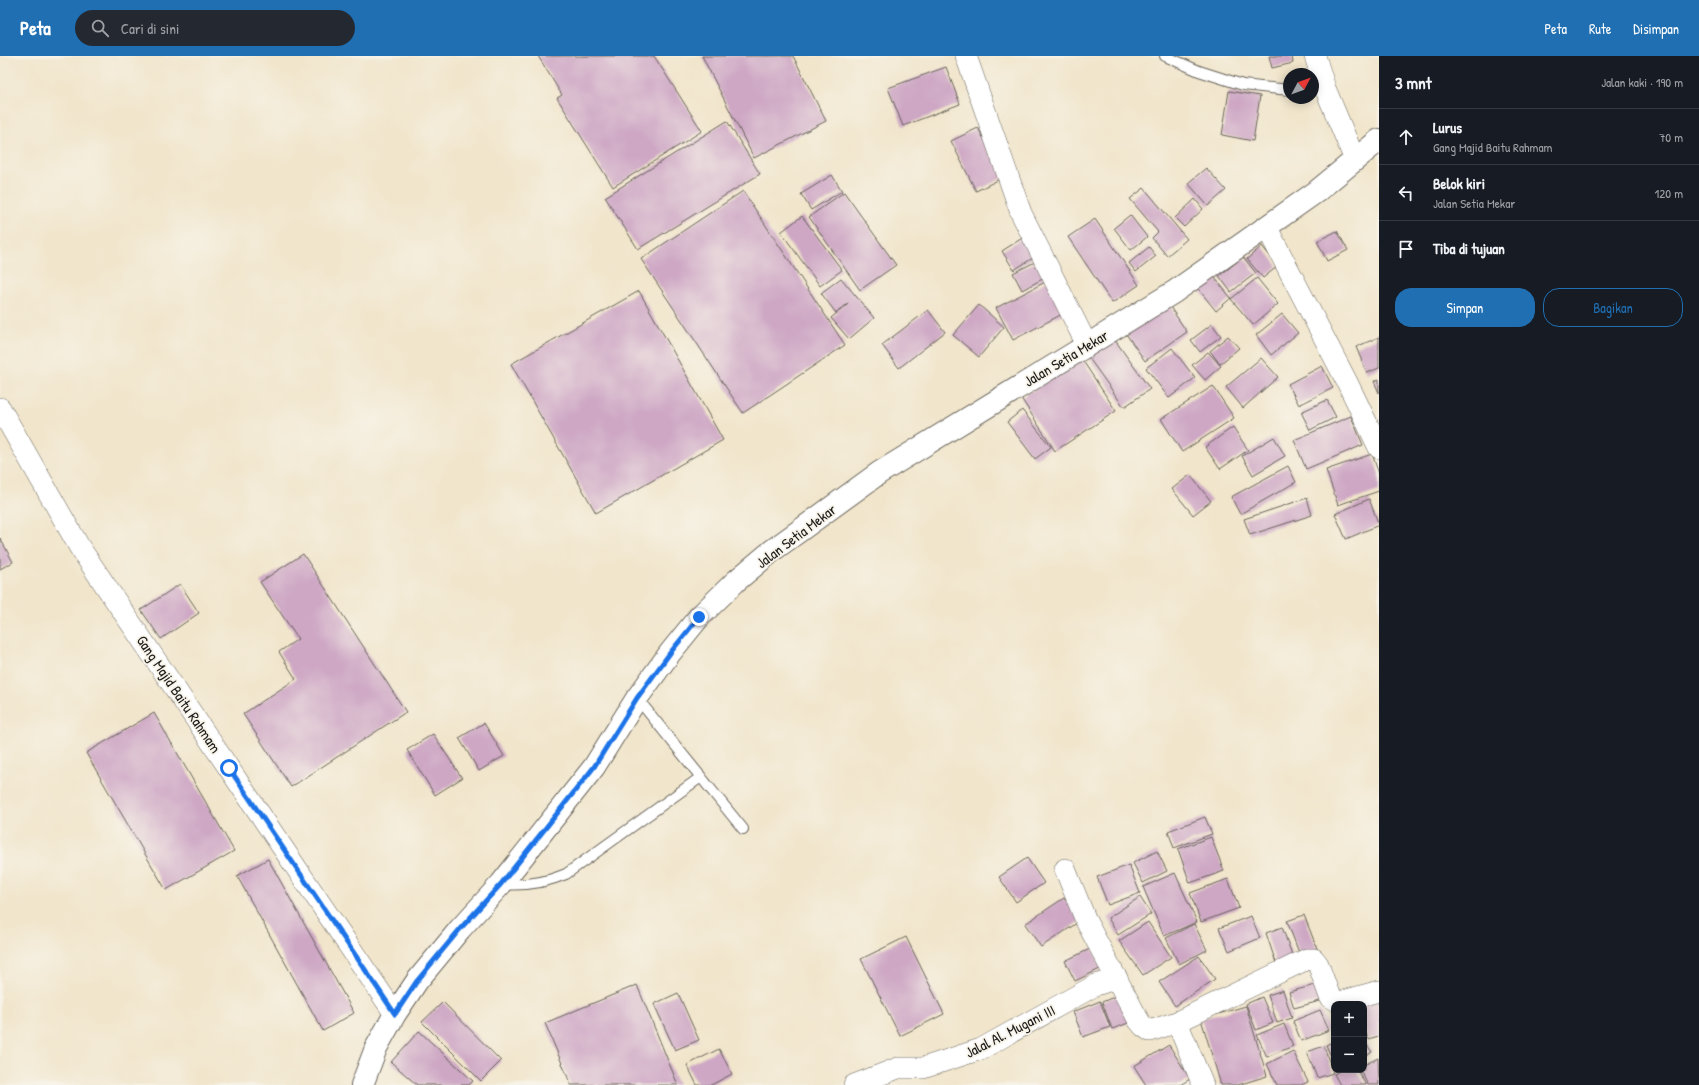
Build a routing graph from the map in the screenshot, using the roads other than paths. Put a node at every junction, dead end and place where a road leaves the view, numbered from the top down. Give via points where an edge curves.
1 (966, 56) edge
2 (1165, 56) edge
3 (1315, 56) edge
4 (1316, 68) edge
5 (1319, 88) edge
6 (1283, 89) edge
7 (1379, 140) edge
8 (1355, 160) junction
9 (1267, 228) junction
10 (1087, 345) junction
11 (0, 408) edge
12 (1379, 448) edge
13 (637, 698) junction
14 (701, 777) junction
15 (743, 830) dead end
16 (1065, 869) dead end
17 (501, 884) junction
18 (1117, 978) junction
19 (1379, 991) edge
20 (395, 1014) junction
21 (1177, 1022) junction
22 (362, 1085) edge
23 (854, 1085) edge
24 (1203, 1085) edge

1 - 10 street via 1020,213
2 - 6 lane via 1199,71 1243,85
3 - 4 street
5 - 8 street
7 - 8 street, Jalan Setia Mekar
8 - 9 street, Jalan Setia Mekar
9 - 10 street, Jalan Setia Mekar via 1174,292
9 - 12 street
10 - 13 street, Jalan Setia Mekar via 879,473 773,550 699,617
11 - 20 street, Gang Majid Baitu Rahmam via 80,548
13 - 14 lane
13 - 17 street, Jalan Setia Mekar via 594,767
14 - 15 lane
14 - 17 lane via 566,874 551,880 515,886
16 - 18 street via 1087,924
17 - 20 street, Jalan Setia Mekar via 422,975
18 - 21 street via 1143,1026 1150,1031
18 - 23 street, Jalal Al. Mugani III via 1096,986 981,1049 923,1068 898,1068
19 - 21 street via 1339,1002 1334,1000 1330,997 1318,964 1314,959 1307,959
20 - 22 street, Jalan Setia Mekar via 376,1048
21 - 24 street

